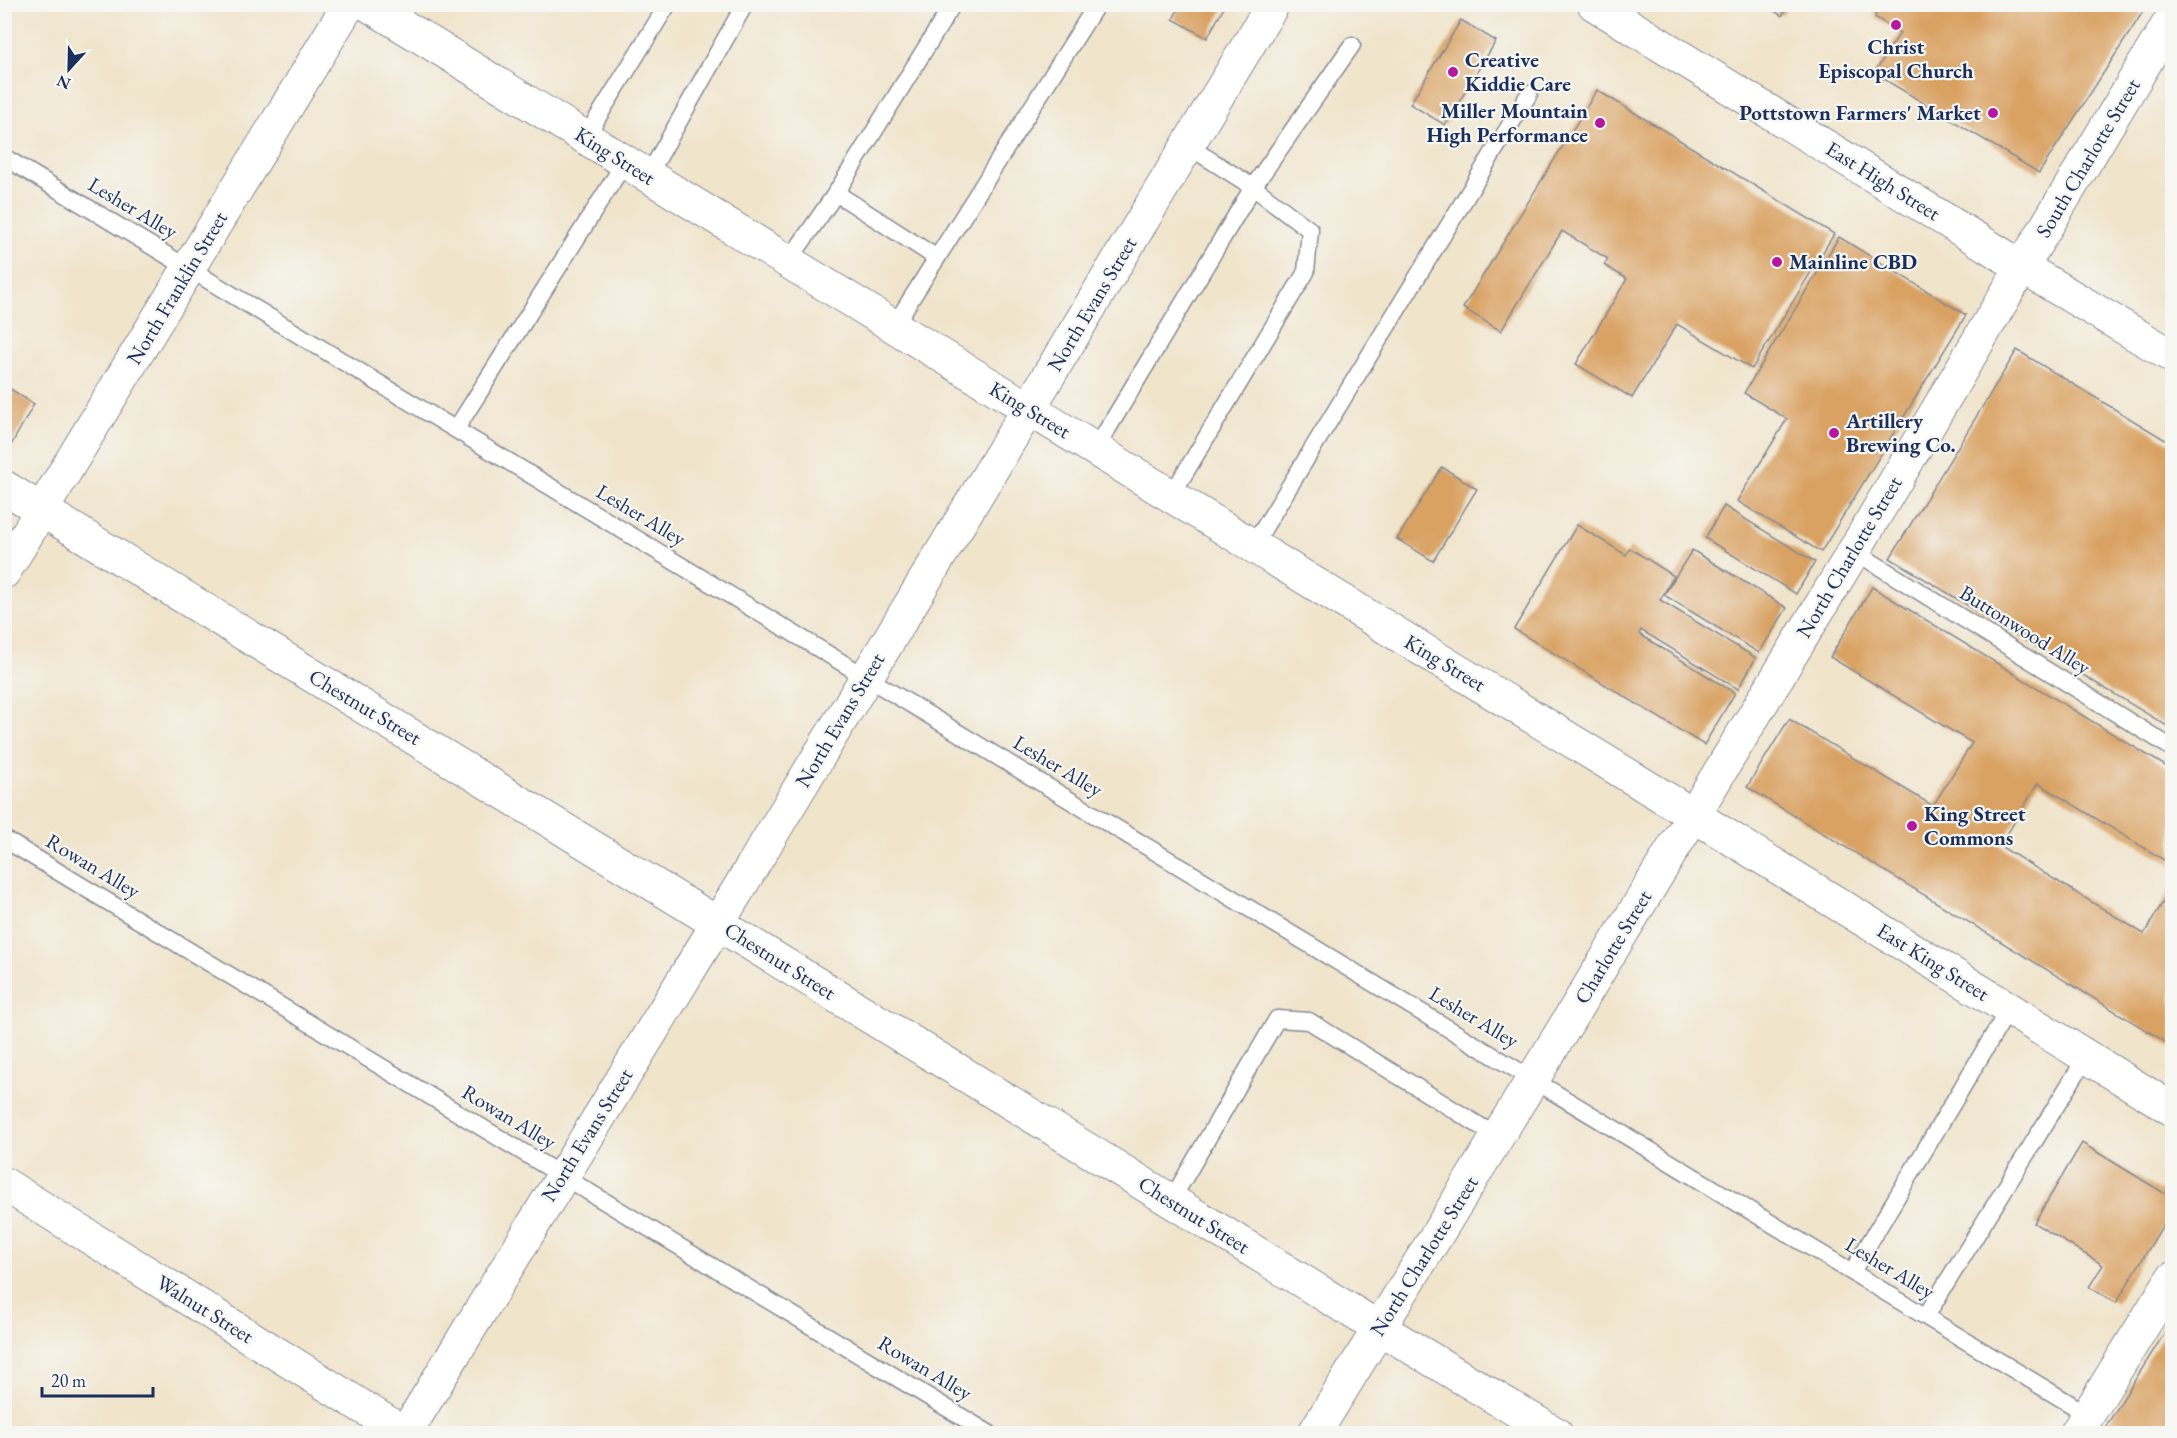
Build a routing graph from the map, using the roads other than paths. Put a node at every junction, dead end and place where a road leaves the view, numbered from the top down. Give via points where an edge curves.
1 (349, 4) edge
2 (367, 4) edge
3 (668, 4) edge
4 (745, 4) edge
5 (953, 4) edge
6 (1097, 4) edge
7 (1273, 4) edge
8 (1594, 4) edge
9 (2172, 18) edge
10 (1352, 45) dead end
11 (1529, 94) dead end
12 (585, 138) junction
13 (1188, 146) junction
14 (4, 157) edge
15 (636, 169) junction
16 (1253, 187) junction
17 (836, 193) junction
18 (937, 258) junction
19 (788, 262) junction
20 (2022, 267) junction
21 (189, 269) junction
22 (894, 327) junction
23 (2172, 356) edge
24 (1028, 409) junction
25 (456, 429) junction
26 (1095, 450) junction
27 (4, 487) edge
28 (1171, 496) junction
29 (42, 510) junction
30 (1253, 546) junction
31 (1854, 551) junction
32 (4, 572) edge
33 (866, 676) junction
34 (2172, 748) edge
35 (1693, 814) junction
36 (4, 839) edge
37 (718, 923) junction
38 (2009, 1009) junction
39 (2087, 1056) junction
40 (1533, 1079) junction
41 (2172, 1109) edge
42 (1498, 1137) junction
43 (562, 1175) junction
44 (4, 1184) edge
45 (1172, 1201) junction
46 (1852, 1272) junction
47 (2172, 1279) edge
48 (1926, 1316) junction
49 (1379, 1328) junction
50 (2082, 1424) edge
51 (405, 1433) edge
52 (990, 1434) edge
53 (1314, 1434) edge
54 (1556, 1434) edge

1 - 21 street, North Franklin Street
2 - 12 street, King Street
3 - 12 lane
4 - 15 lane
5 - 17 lane
6 - 18 lane
7 - 13 street, North Evans Street
8 - 20 street, East High Street
9 - 20 street, South Charlotte Street
10 - 16 lane
11 - 30 lane
12 - 15 street, King Street
13 - 16 lane
13 - 24 street, North Evans Street
14 - 21 lane, Lesher Alley
15 - 19 street, King Street
15 - 25 lane
16 - 26 lane
16 - 28 lane via 1310,230 1306,272
17 - 18 lane
17 - 19 lane
18 - 22 lane
19 - 22 street, King Street
20 - 23 street, East High Street
20 - 31 street, North Charlotte Street
21 - 25 lane, Lesher Alley
21 - 29 street, North Franklin Street
22 - 24 street, King Street
24 - 26 street, King Street
24 - 33 street, North Evans Street
25 - 33 lane, Lesher Alley
26 - 28 street, King Street
27 - 29 street, Chestnut Street
28 - 30 street, King Street
29 - 32 street, North Franklin Street
29 - 37 street, Chestnut Street
30 - 35 street, King Street
31 - 34 lane, Buttonwood Alley
31 - 35 street, North Charlotte Street
33 - 37 street, North Evans Street
33 - 40 lane, Lesher Alley
35 - 38 street, East King Street
35 - 40 street, Charlotte Street
36 - 43 lane, Rowan Alley
37 - 43 street, North Evans Street
37 - 45 street, Chestnut Street
38 - 39 street, East King Street
38 - 46 lane
39 - 41 street, East King Street
39 - 48 lane
40 - 42 street, North Charlotte Street
40 - 46 lane, Lesher Alley
42 - 45 lane via 1309,1021 1277,1019
42 - 49 street, North Charlotte Street
43 - 51 street, North Evans Street
43 - 52 lane, Rowan Alley
44 - 51 street, Walnut Street
45 - 49 street, Chestnut Street
46 - 48 lane, Lesher Alley
47 - 50 street
48 - 50 lane, Lesher Alley
49 - 53 street, North Charlotte Street
49 - 54 street, Chestnut Street

